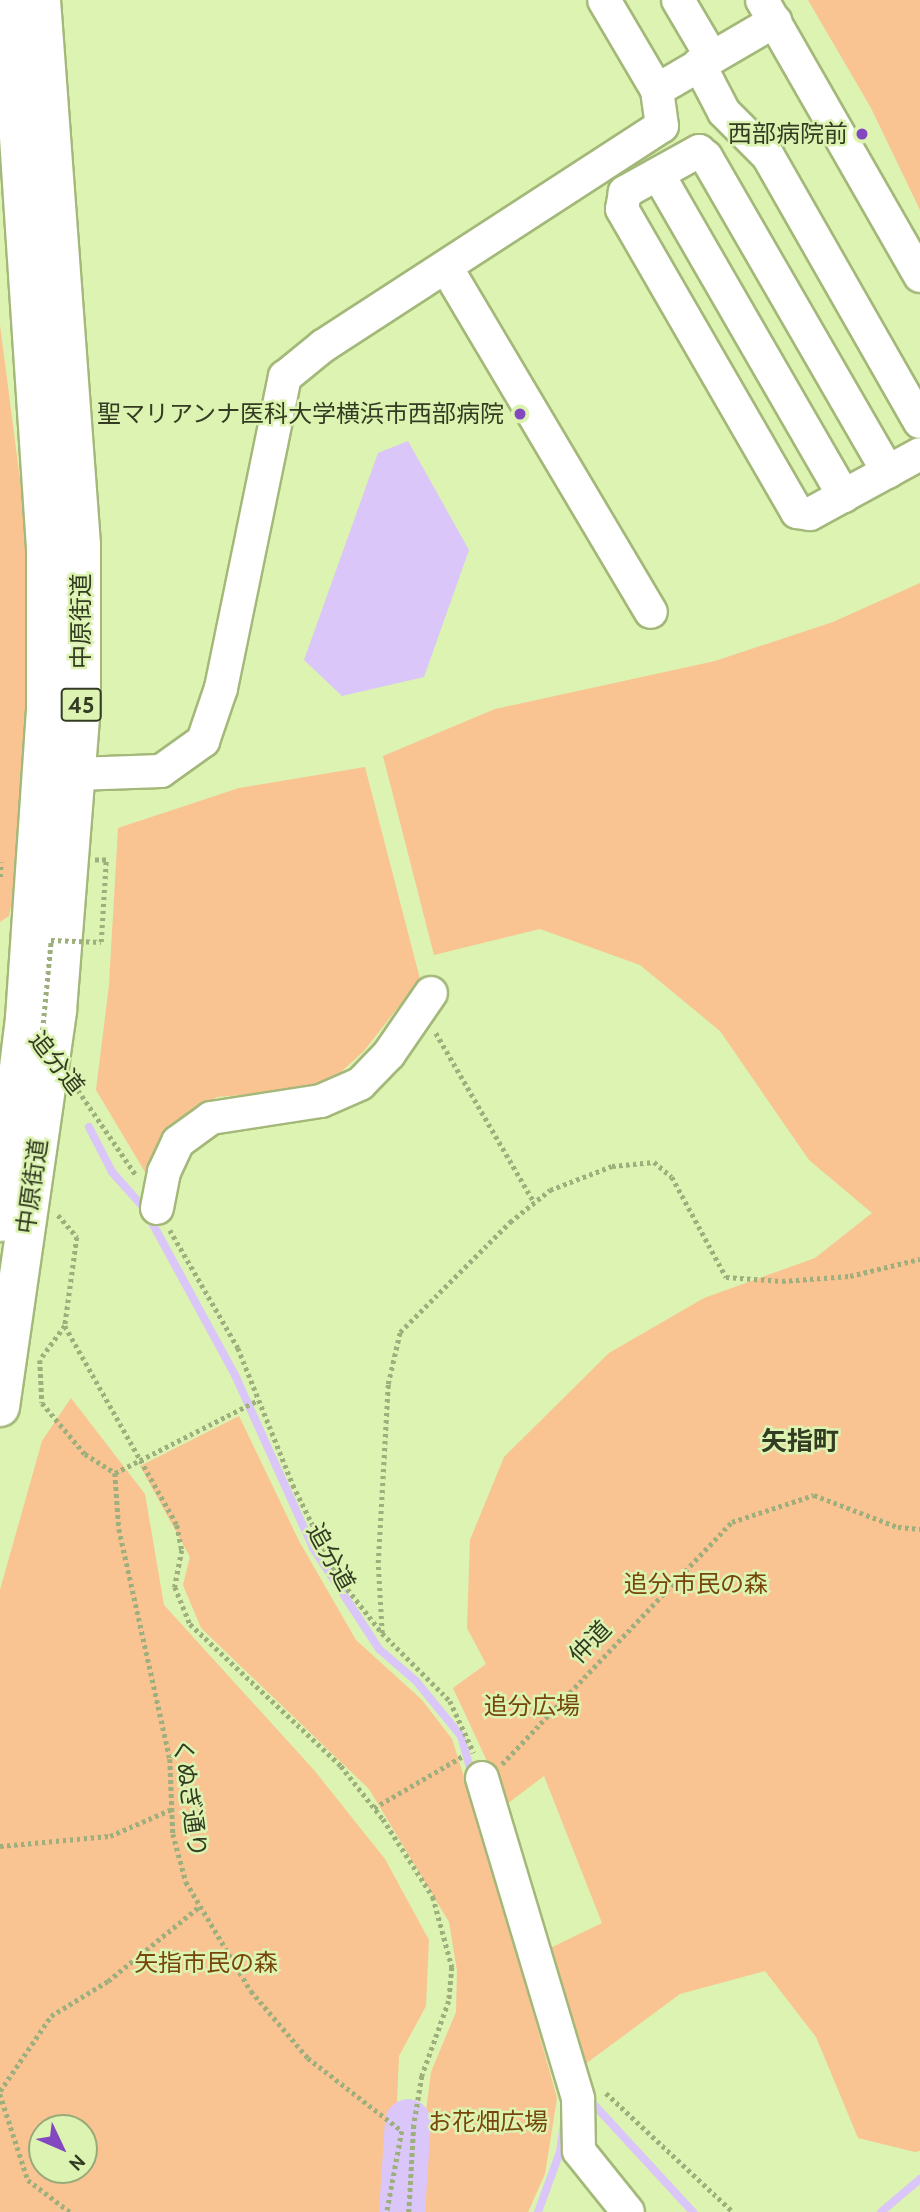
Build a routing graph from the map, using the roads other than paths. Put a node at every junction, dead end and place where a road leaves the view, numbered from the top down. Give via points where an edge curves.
1 (10, 0) edge
2 (41, 0) edge
3 (604, 0) edge
4 (678, 0) edge
5 (769, 10) edge
6 (705, 60) junction
7 (657, 90) junction
8 (658, 174) junction
9 (446, 267) junction
10 (920, 276) edge
11 (920, 422) edge
12 (920, 454) edge
13 (888, 472) junction
14 (844, 496) junction
15 (650, 612) dead end
16 (76, 774) junction
17 (427, 1000) road end
18 (157, 1208) road end
19 (0, 1222) edge
20 (0, 1407) edge
21 (478, 1764) road end
22 (628, 2212) edge

1 - 19 main road, 中原街道 / 45 via 46,548 46,706 25,1018
2 - 16 main road, 中原街道 / 45 via 81,545
3 - 7 street
4 - 6 street
5 - 6 street
5 - 10 street
6 - 7 street
6 - 11 street via 724,112 768,156
7 - 9 street via 662,126 646,140
8 - 13 street via 699,150 706,157
8 - 14 street
8 - 14 street via 625,192 622,209 635,232 797,512 810,514
9 - 15 street
9 - 16 street via 323,346 285,377 221,688 203,741 161,771
12 - 13 street
13 - 14 street
16 - 20 main road, 中原街道 / 45 via 57,1010
17 - 18 street via 389,1054 360,1084 321,1101 211,1118 178,1142 164,1172
21 - 22 street via 578,2099 579,2151

